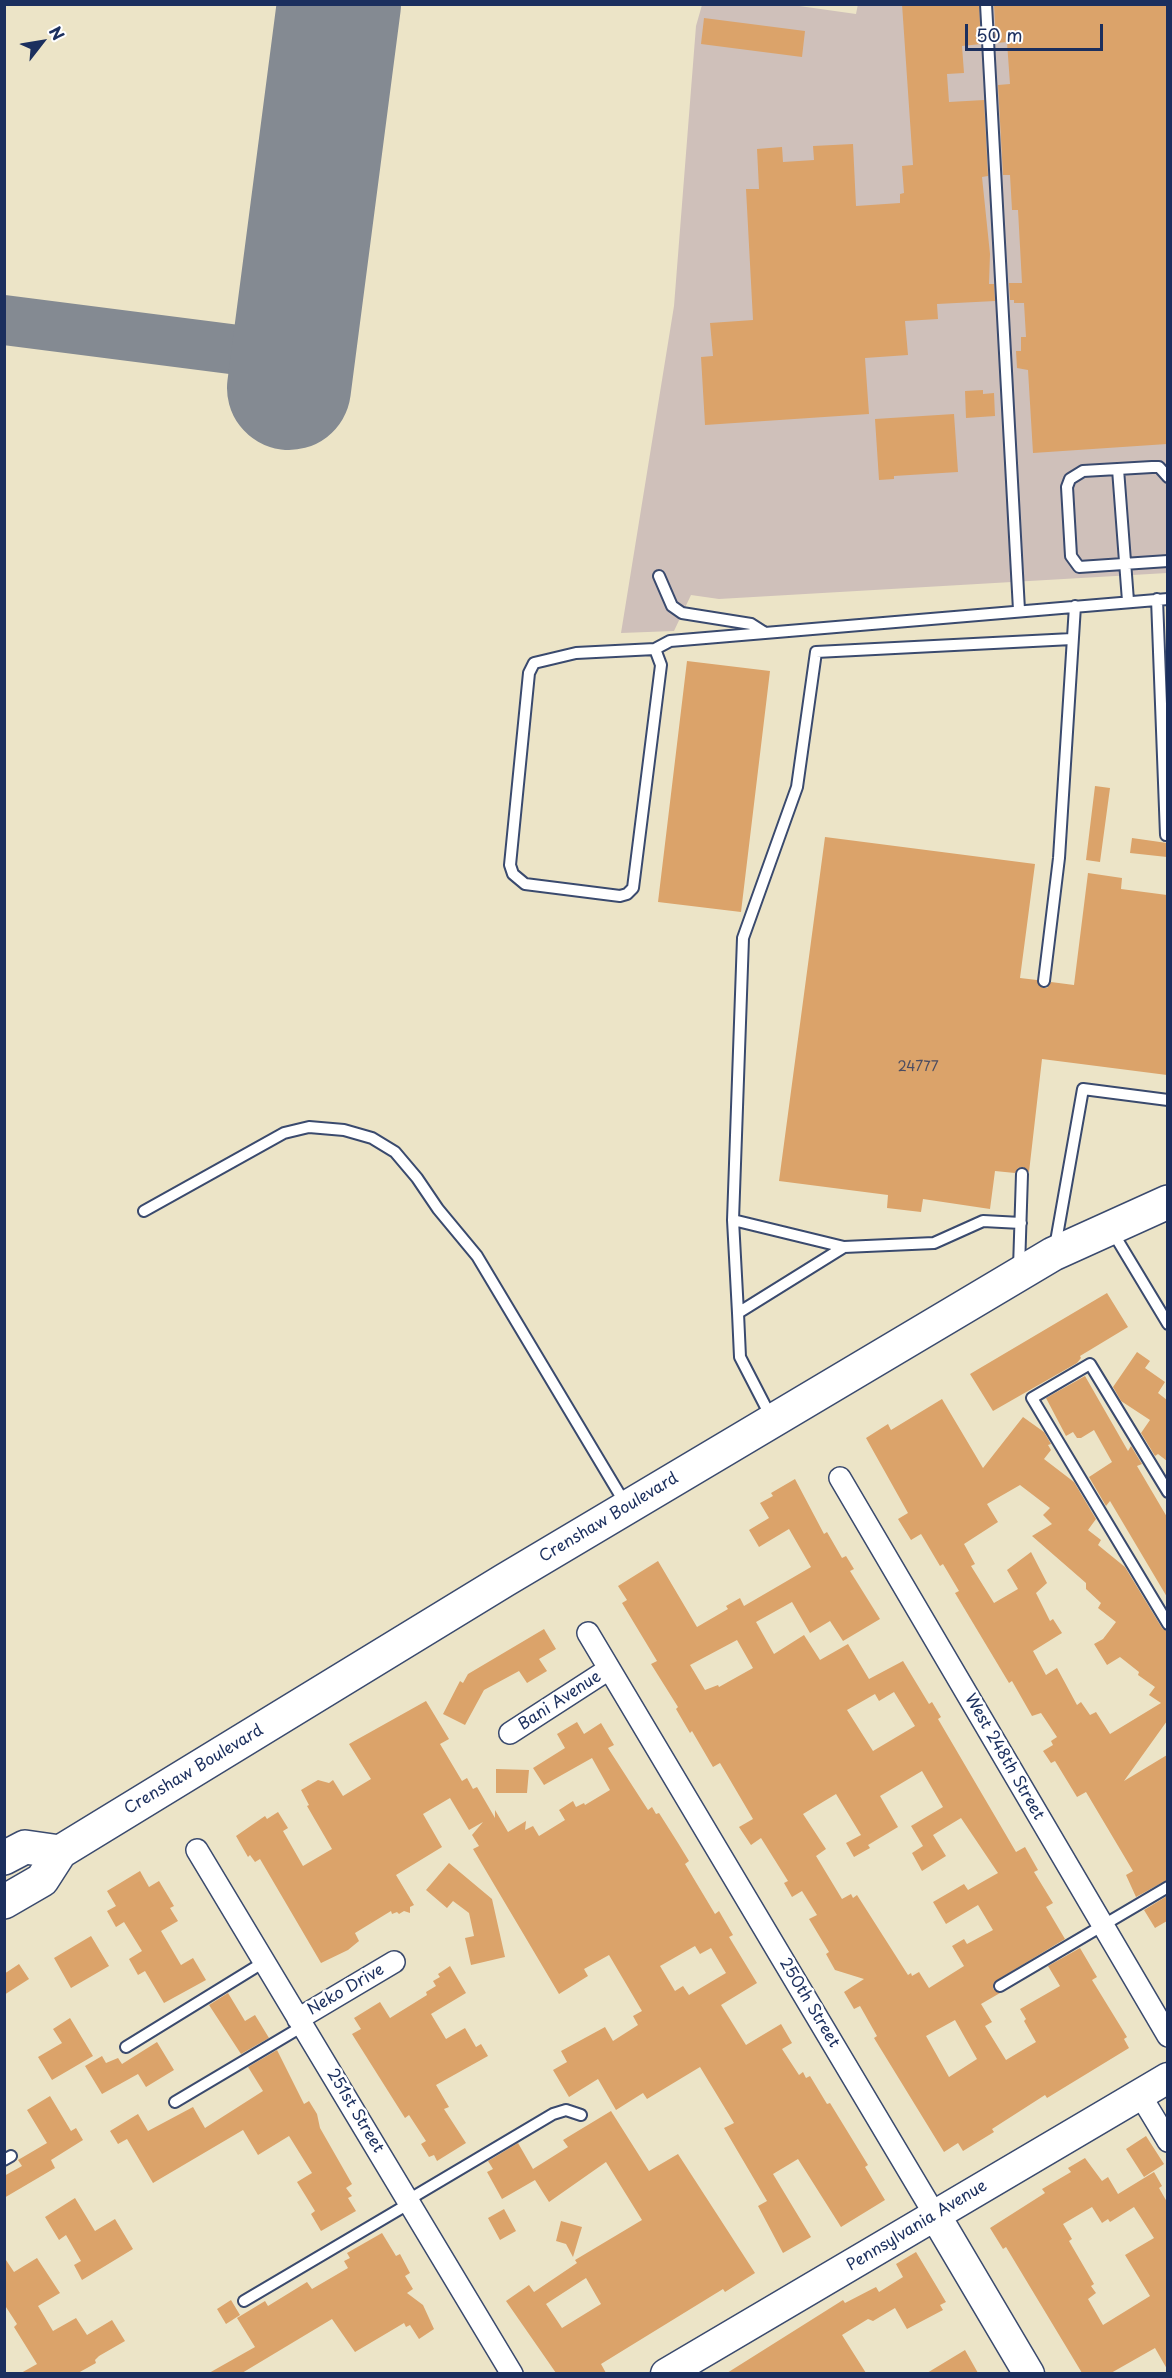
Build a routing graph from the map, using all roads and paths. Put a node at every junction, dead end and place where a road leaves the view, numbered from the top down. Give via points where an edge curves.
1 (986, 4) edge
2 (1118, 469) junction
3 (1167, 477) edge
4 (1167, 561) edge
5 (1125, 565) junction
6 (659, 576) dead end
7 (1162, 599) edge
8 (1128, 601) junction
9 (1075, 606) junction
10 (1019, 610) junction
11 (765, 633) junction
12 (1072, 639) junction
13 (655, 649) junction
14 (1166, 835) dead end
15 (1044, 981) dead end
16 (1167, 1100) edge
17 (1022, 1174) dead end
18 (1167, 1202) edge
19 (144, 1211) dead end
20 (733, 1220) junction
21 (1021, 1223) junction
22 (1110, 1228) junction
23 (844, 1247) junction
24 (1053, 1254) junction
25 (1019, 1275) junction
26 (738, 1313) junction
27 (1167, 1324) edge
28 (773, 1422) junction
29 (840, 1478) dead end
30 (1167, 1492) edge
31 (628, 1508) junction
32 (1167, 1624) edge
33 (588, 1633) dead end
34 (609, 1669) junction
35 (510, 1733) dead end
36 (196, 1850) dead end
37 (60, 1852) junction
38 (4, 1858) edge
39 (1167, 1887) edge
40 (4, 1902) edge
41 (1102, 1924) junction
42 (264, 1962) junction
43 (394, 1962) dead end
44 (1000, 1986) dead end
45 (301, 2022) junction
46 (1167, 2036) edge
47 (126, 2047) dead end
48 (1167, 2078) edge
49 (1139, 2093) junction
50 (175, 2102) dead end
51 (581, 2115) dead end
52 (1167, 2141) edge
53 (409, 2202) junction
54 (935, 2215) junction
55 (244, 2301) dead end
56 (512, 2373) edge
57 (666, 2373) edge
58 (1029, 2373) edge

1 - 10 lane
2 - 3 lane via 1159,467
2 - 5 lane
2 - 5 lane via 1083,471 1070,479 1067,487 1071,556 1079,567
4 - 5 lane
5 - 8 lane
6 - 11 lane via 672,606 681,613 751,624
7 - 8 lane
7 - 14 lane
8 - 9 lane
9 - 10 lane
9 - 12 lane
10 - 11 lane
11 - 13 lane via 670,641
12 - 15 lane via 1059,858
12 - 20 lane via 816,652 797,787 743,938
13 - 13 lane via 576,653 534,663 529,673 510,865 513,874 525,884 620,896 633,888 661,666
16 - 24 lane via 1083,1089
17 - 21 lane
18 - 22 main road, Crenshaw Boulevard
19 - 31 lane via 284,1133 309,1127 344,1130 372,1138 395,1152 477,1256
20 - 23 lane
20 - 26 lane
21 - 23 lane via 983,1221 934,1243
21 - 25 lane
22 - 24 main road, Crenshaw Boulevard
22 - 27 lane
23 - 26 lane
24 - 25 main road, Crenshaw Boulevard
25 - 28 main road, Crenshaw Boulevard
26 - 28 lane via 740,1358
28 - 31 main road, Crenshaw Boulevard
29 - 41 street, West 248th Street
30 - 32 lane via 1090,1364 1032,1398
31 - 37 main road, Crenshaw Boulevard
33 - 34 street, 250th Street
34 - 35 street, Bani Avenue
34 - 54 street, 250th Street
36 - 42 street, 251st Street
37 - 38 main road via 25,1847
37 - 40 main road, Crenshaw Boulevard via 42,1880
39 - 41 lane
41 - 44 lane
41 - 46 street, West 248th Street
42 - 45 street, 251st Street
42 - 47 lane
43 - 45 street, Neko Drive
45 - 50 lane
45 - 53 street, 251st Street
48 - 49 street, Pennsylvania Avenue
49 - 52 street
49 - 54 street, Pennsylvania Avenue
51 - 53 lane via 566,2110 553,2114
53 - 55 lane
53 - 56 street, 251st Street
54 - 57 street, Pennsylvania Avenue
54 - 58 street, 250th Street

